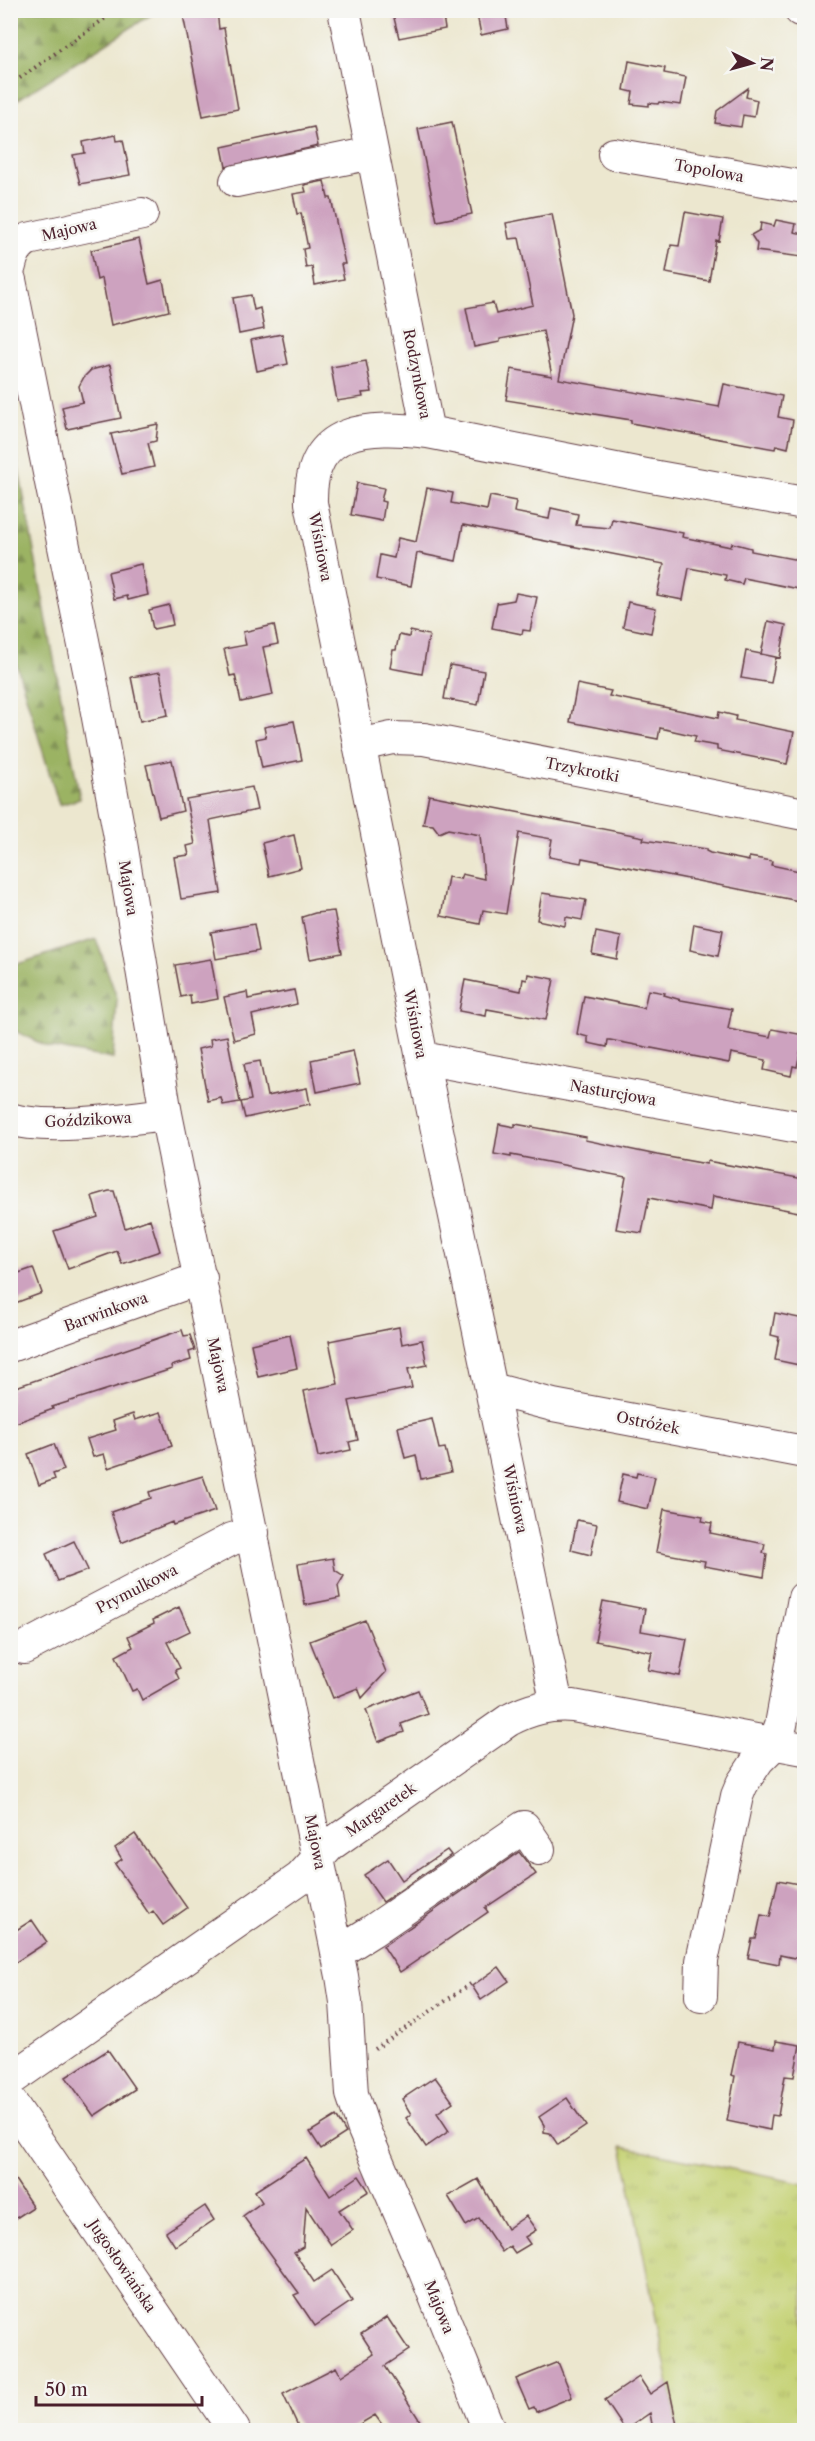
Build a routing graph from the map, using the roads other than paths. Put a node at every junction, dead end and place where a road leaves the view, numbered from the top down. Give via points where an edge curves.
1 (344, 10) edge
2 (800, 10) edge
3 (804, 11) edge
4 (372, 153) junction
5 (614, 154) dead end
6 (236, 181) dead end
7 (804, 187) edge
8 (142, 214) dead end
9 (10, 266) edge
10 (10, 280) edge
11 (428, 432) junction
12 (804, 503) edge
13 (359, 745) junction
14 (804, 814) edge
15 (422, 1058) junction
16 (166, 1114) junction
17 (10, 1119) edge
18 (804, 1128) edge
19 (201, 1278) junction
20 (10, 1346) edge
21 (492, 1389) junction
22 (804, 1452) edge
23 (253, 1533) junction
24 (804, 1598) edge
25 (24, 1648) dead end
26 (557, 1705) junction
27 (774, 1743) junction
28 (804, 1749) edge
29 (538, 1849) dead end
30 (318, 1858) junction
31 (337, 1953) junction
32 (701, 1996) dead end
33 (10, 2080) edge
34 (10, 2101) edge
35 (234, 2430) edge
36 (489, 2430) edge

1 - 4 street, Rodzynkowa
2 - 3 street
4 - 6 street
4 - 11 street, Rodzynkowa
5 - 7 street, Topolowa
8 - 9 street, Majowa via 28,239 15,251
10 - 16 street, Majowa via 96,707
11 - 12 street, Rodzynkowa
11 - 13 street, Wiśniowa via 360,431 332,442 311,483 311,503
13 - 14 street, Trzykrotki via 392,738 424,739
13 - 15 street, Wiśniowa
15 - 18 street, Nasturcjowa
15 - 21 street, Wiśniowa
16 - 17 street, Goździkowa via 52,1124
16 - 19 street, Majowa
19 - 20 street, Barwinkowa
19 - 23 street, Majowa
21 - 22 street, Ostróżek via 553,1405
21 - 26 street, Wiśniowa
23 - 25 street, Prymulkowa via 232,1539
23 - 30 street, Majowa
24 - 27 street via 781,1725
26 - 27 street, Margaretek
26 - 30 street, Margaretek via 508,1720 330,1845
27 - 28 street, Margaretek
27 - 32 street via 758,1760 737,1796 702,1961
29 - 31 street via 524,1827
30 - 31 street, Majowa
30 - 33 street, Margaretek via 300,1878
31 - 36 street, Majowa via 346,2002 352,2094
34 - 35 street, Jugosłowiańska

